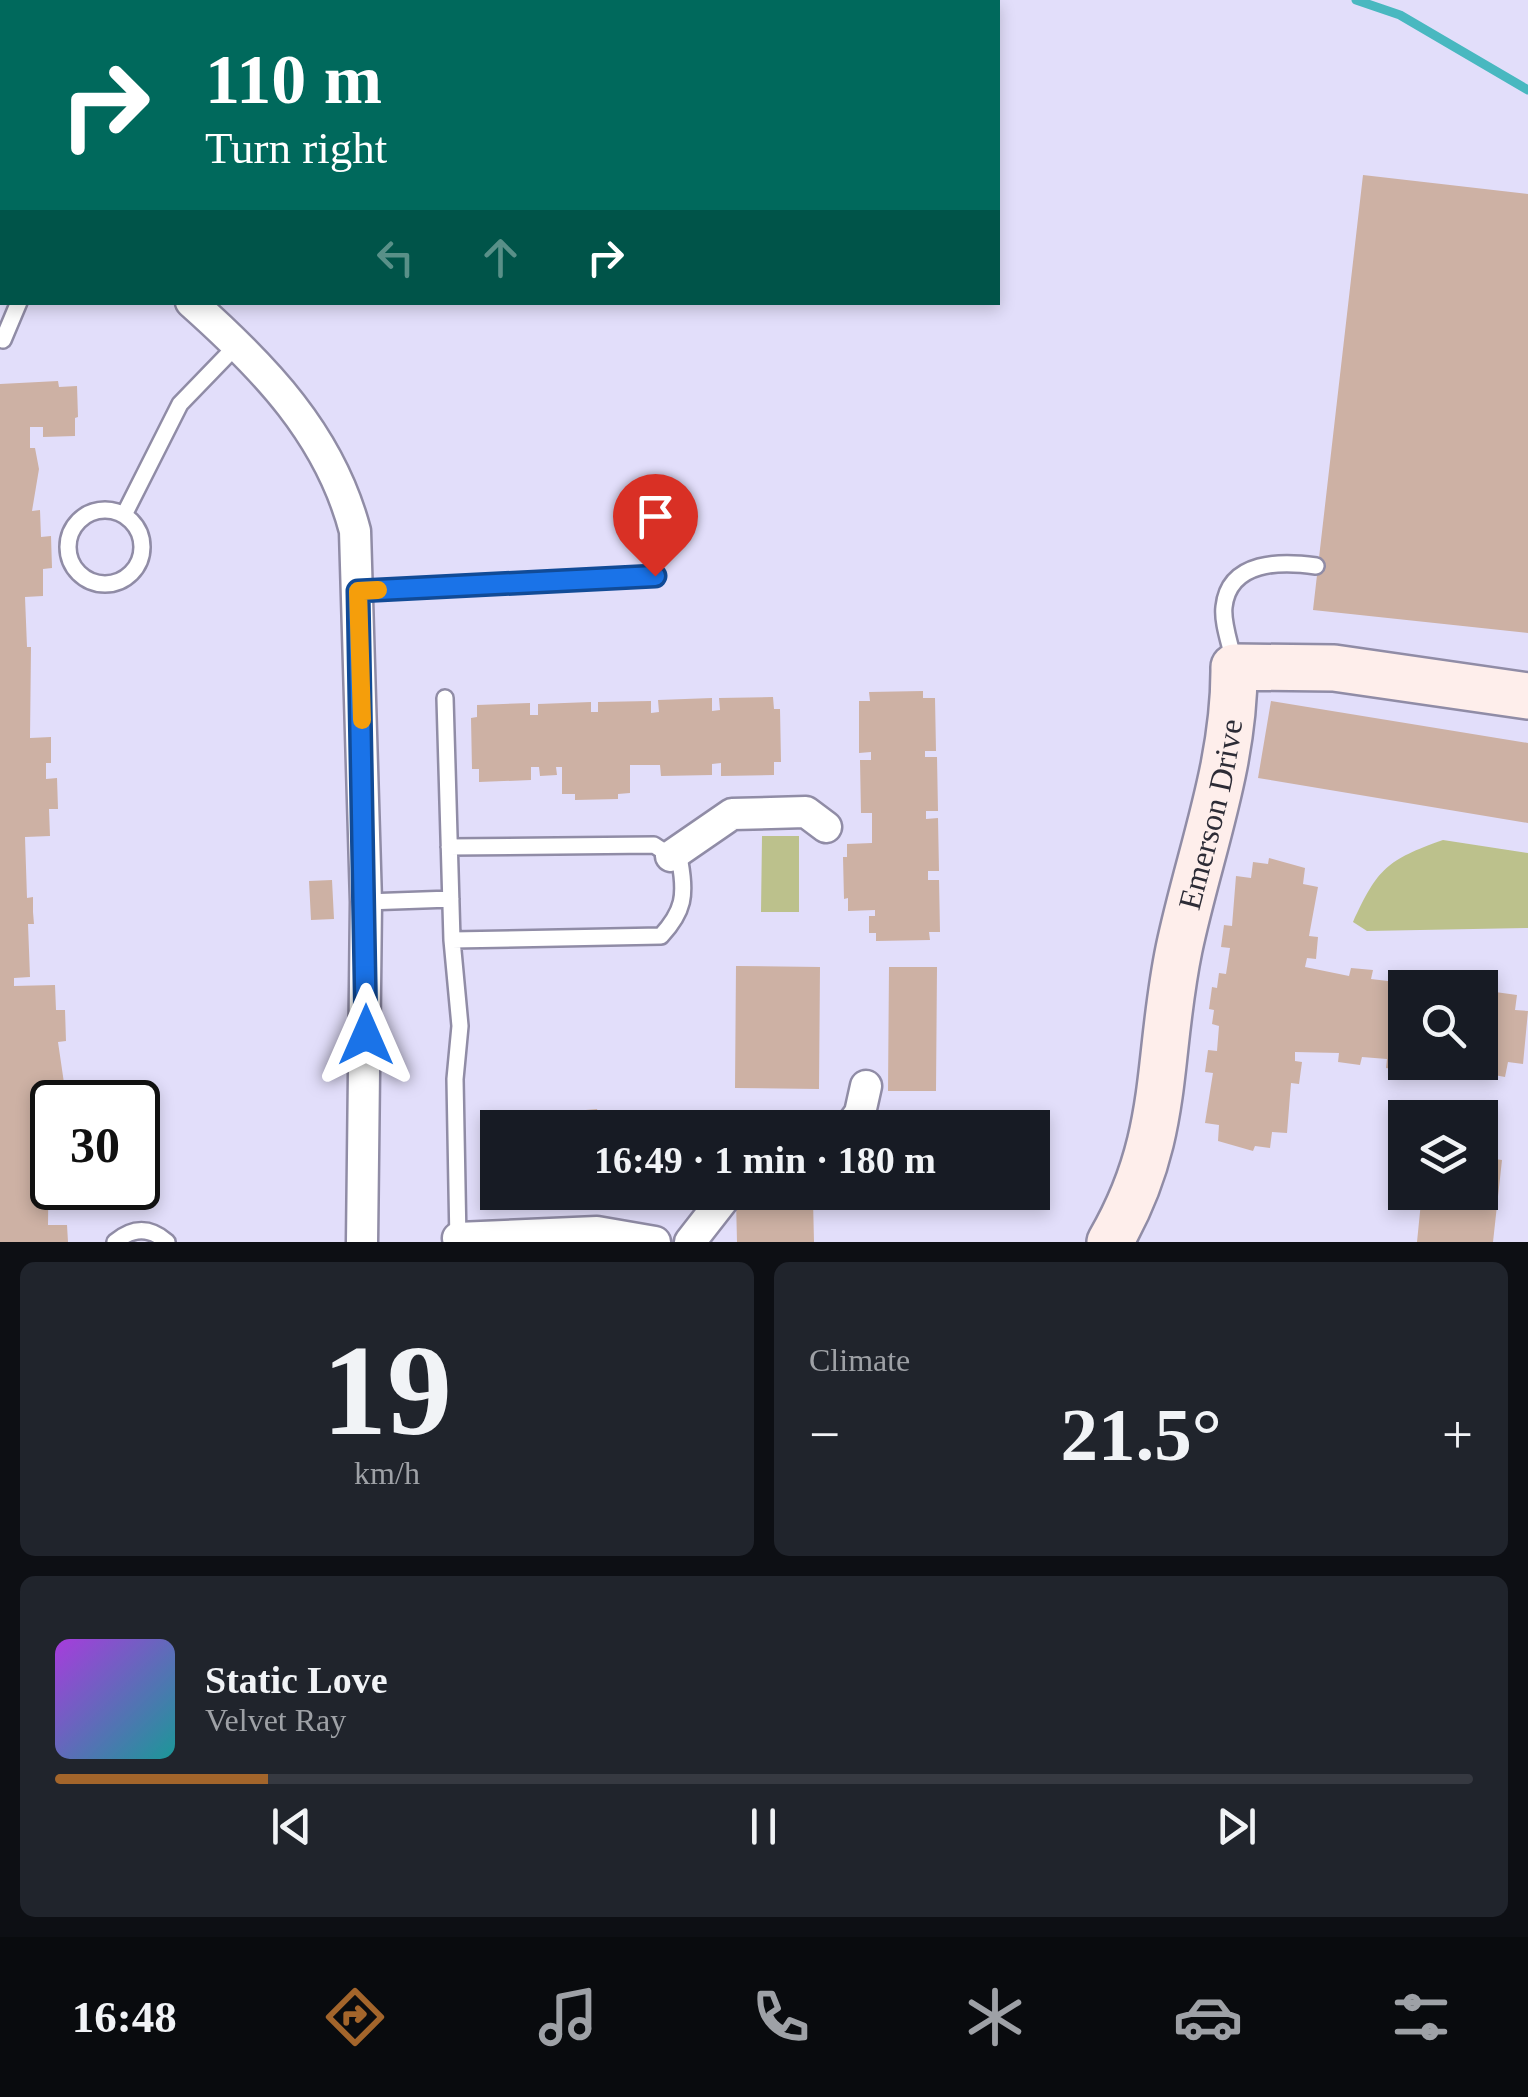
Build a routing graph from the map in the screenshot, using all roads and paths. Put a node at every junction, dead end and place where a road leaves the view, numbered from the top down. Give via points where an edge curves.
1 (18, 305) edge
2 (194, 305) edge
3 (3, 340) dead end
4 (238, 344) junction
5 (124, 515) junction
6 (1316, 566) dead end
7 (655, 576) dead end
8 (358, 591) junction
9 (1234, 666) junction
10 (1528, 696) edge
11 (445, 698) dead end
12 (826, 827) dead end
13 (449, 847) junction
14 (670, 856) junction
15 (451, 899) junction
16 (366, 902) junction
17 (452, 940) junction
18 (866, 1086) dead end
19 (861, 1110) edge
20 (715, 1210) edge
21 (458, 1240) edge
22 (115, 1242) edge
23 (167, 1242) edge
24 (362, 1242) edge
25 (655, 1242) edge
26 (690, 1242) edge
27 (1110, 1242) edge

1 - 3 lane
2 - 4 street
4 - 5 lane via 180,404
4 - 8 street via 307,424 339,480 355,531
5 - 5 lane via 140,534 135,571 113,584 88,580 70,562 73,527 102,510
6 - 9 lane via 1258,565 1234,582 1224,606
7 - 8 lane
8 - 16 street
9 - 10 street via 1314,666
9 - 27 street, Emerson Drive via 1227,758 1173,978 1158,1123 1142,1181
11 - 13 lane
12 - 14 street via 806,812 732,814
13 - 14 lane via 654,845
13 - 15 lane
14 - 17 lane via 680,862 686,896 662,936
15 - 16 lane
15 - 17 lane
16 - 24 street
17 - 21 lane via 460,1026
18 - 19 street
20 - 26 street
21 - 25 street via 597,1232
22 - 23 lane via 134,1230

